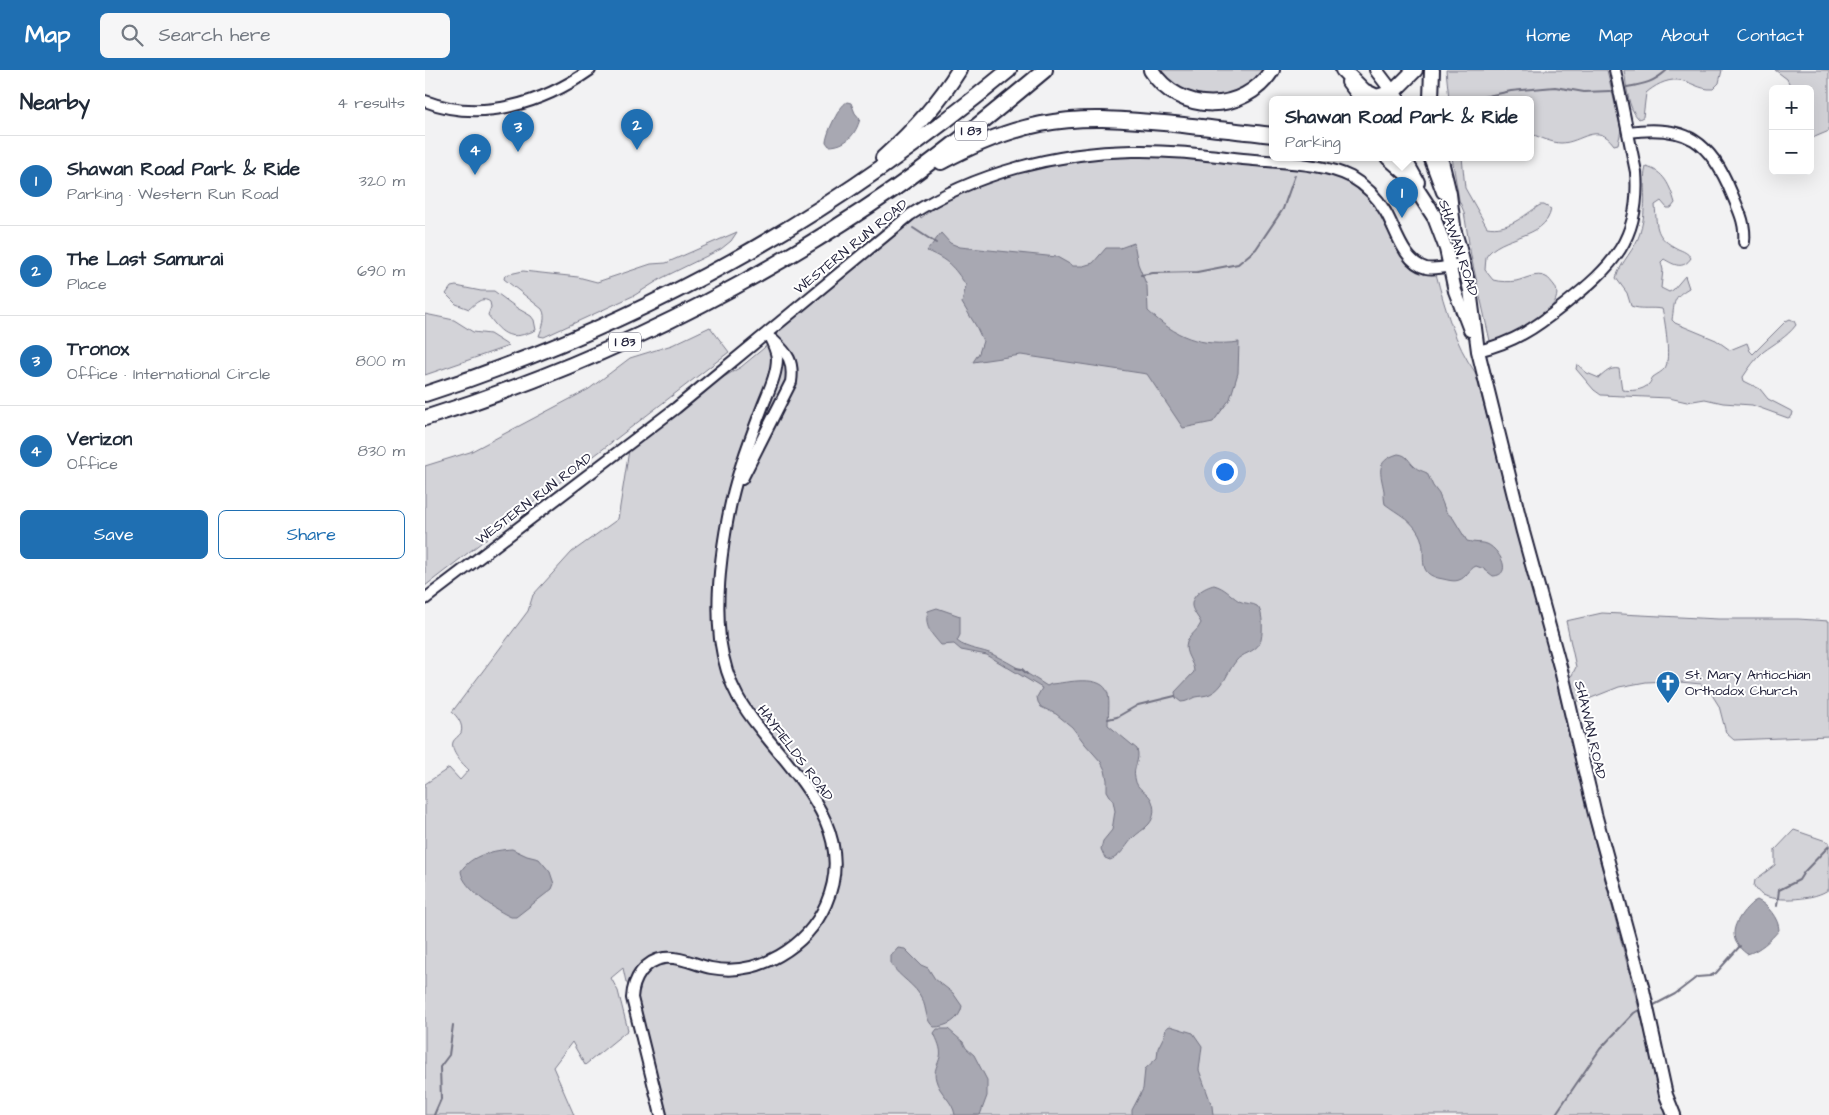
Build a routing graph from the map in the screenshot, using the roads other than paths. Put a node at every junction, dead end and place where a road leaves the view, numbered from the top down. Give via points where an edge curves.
1 (590, 70) edge
2 (959, 70) edge
3 (1009, 70) edge
4 (1045, 70) edge
5 (1151, 70) edge
6 (1272, 70) edge
7 (1338, 70) edge
8 (1343, 70) edge
9 (1376, 70) edge
10 (1415, 70) edge
11 (1432, 70) edge
12 (1615, 70) edge
13 (1395, 95) edge
14 (1359, 96) edge
15 (1431, 96) edge
16 (425, 101) edge
17 (1628, 132) junction
18 (1269, 135) edge
19 (1392, 161) edge
20 (1406, 161) edge
21 (1431, 161) edge
22 (1441, 161) edge
23 (895, 188) junction
24 (849, 191) junction
25 (1434, 216) junction
26 (1453, 226) junction
27 (1744, 242) dead end
28 (1453, 266) junction
29 (1471, 304) junction
30 (768, 334) junction
31 (1478, 351) junction
32 (425, 394) edge
33 (425, 418) edge
34 (733, 495) junction
35 (425, 599) edge
36 (661, 1115) edge
37 (1674, 1115) edge

1 - 16 street via 565,87 505,107 463,111
2 - 24 highway via 933,108 885,156 850,184
3 - 24 highway, I 83
4 - 23 highway, I 83 via 968,134
5 - 6 highway via 1176,95 1193,102 1211,104 1247,95
7 - 14 main road
8 - 13 highway via 1371,95
9 - 13 main road
10 - 13 highway
11 - 15 highway
12 - 17 street
17 - 27 street via 1674,131 1704,148 1725,176 1744,225
17 - 31 street via 1636,172 1637,200 1629,230 1614,259 1596,280 1533,329 1506,343
18 - 23 highway via 1110,118 1056,121 988,139
19 - 25 highway via 1406,173
20 - 25 main road, SHAWAN ROAD
21 - 26 main road, SHAWAN ROAD
22 - 26 highway
23 - 33 highway, I 83 via 774,265 671,320 552,373
24 - 32 highway, I 83 via 755,250 651,304 545,351
25 - 28 main road, SHAWAN ROAD
26 - 28 main road, SHAWAN ROAD via 1456,249
26 - 29 main road, SHAWAN ROAD
28 - 29 main road, SHAWAN ROAD
28 - 30 street, WESTERN RUN ROAD via 1427,268 1413,261 1378,201 1362,184 1339,172 1301,165 1169,152 1108,152 1021,167 931,202 878,240
28 - 31 main road, SHAWAN ROAD via 1455,291
29 - 31 main road, SHAWAN ROAD
30 - 34 street, HAYFIELDS ROAD via 776,350 776,368
30 - 34 street, HAYFIELDS ROAD via 789,358 791,382
30 - 35 street, WESTERN RUN ROAD via 677,408
31 - 37 main road, SHAWAN ROAD
34 - 36 street, HAYFIELDS ROAD via 724,541 719,596 723,659 739,699 821,809 832,837 832,885 819,917 798,943 766,962 729,970 664,958 654,961 640,973 632,989 632,998

